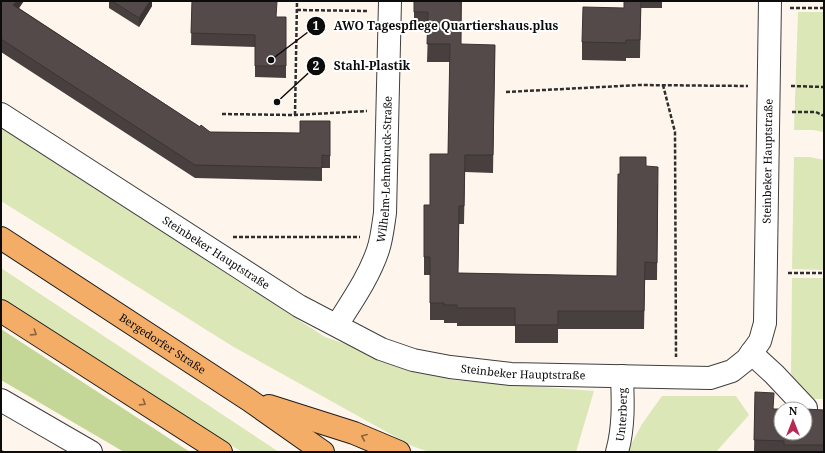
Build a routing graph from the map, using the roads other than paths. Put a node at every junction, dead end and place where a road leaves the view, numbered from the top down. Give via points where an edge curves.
1 (390, 1) edge
2 (770, 4) edge
3 (1, 114) edge
4 (1, 238) edge
5 (1, 311) edge
6 (336, 325) junction
7 (751, 353) junction
8 (622, 376) junction
9 (1, 400) edge
10 (249, 400) junction
11 (799, 401) edge
12 (91, 452) edge
13 (221, 452) edge
14 (323, 452) edge
15 (399, 452) edge
16 (617, 452) edge

1 - 6 street, Wilhelm-Lehmbruck-Straße via 383,230 371,268
2 - 7 street, Steinbeker Hauptstraße via 765,323 760,341
3 - 6 street, Steinbeker Hauptstraße via 299,306
4 - 10 main road, Bergedorfer Straße
5 -> 13 main road
6 - 8 street, Steinbeker Hauptstraße via 381,349 413,360 450,367 511,374
7 - 8 street, Steinbeker Hauptstraße via 732,371 710,378
7 - 11 street
8 - 16 street, Unterberg via 623,418
9 - 12 street
10 - 14 main road, Bergedorfer Straße
15 -> 10 main road via 354,433

